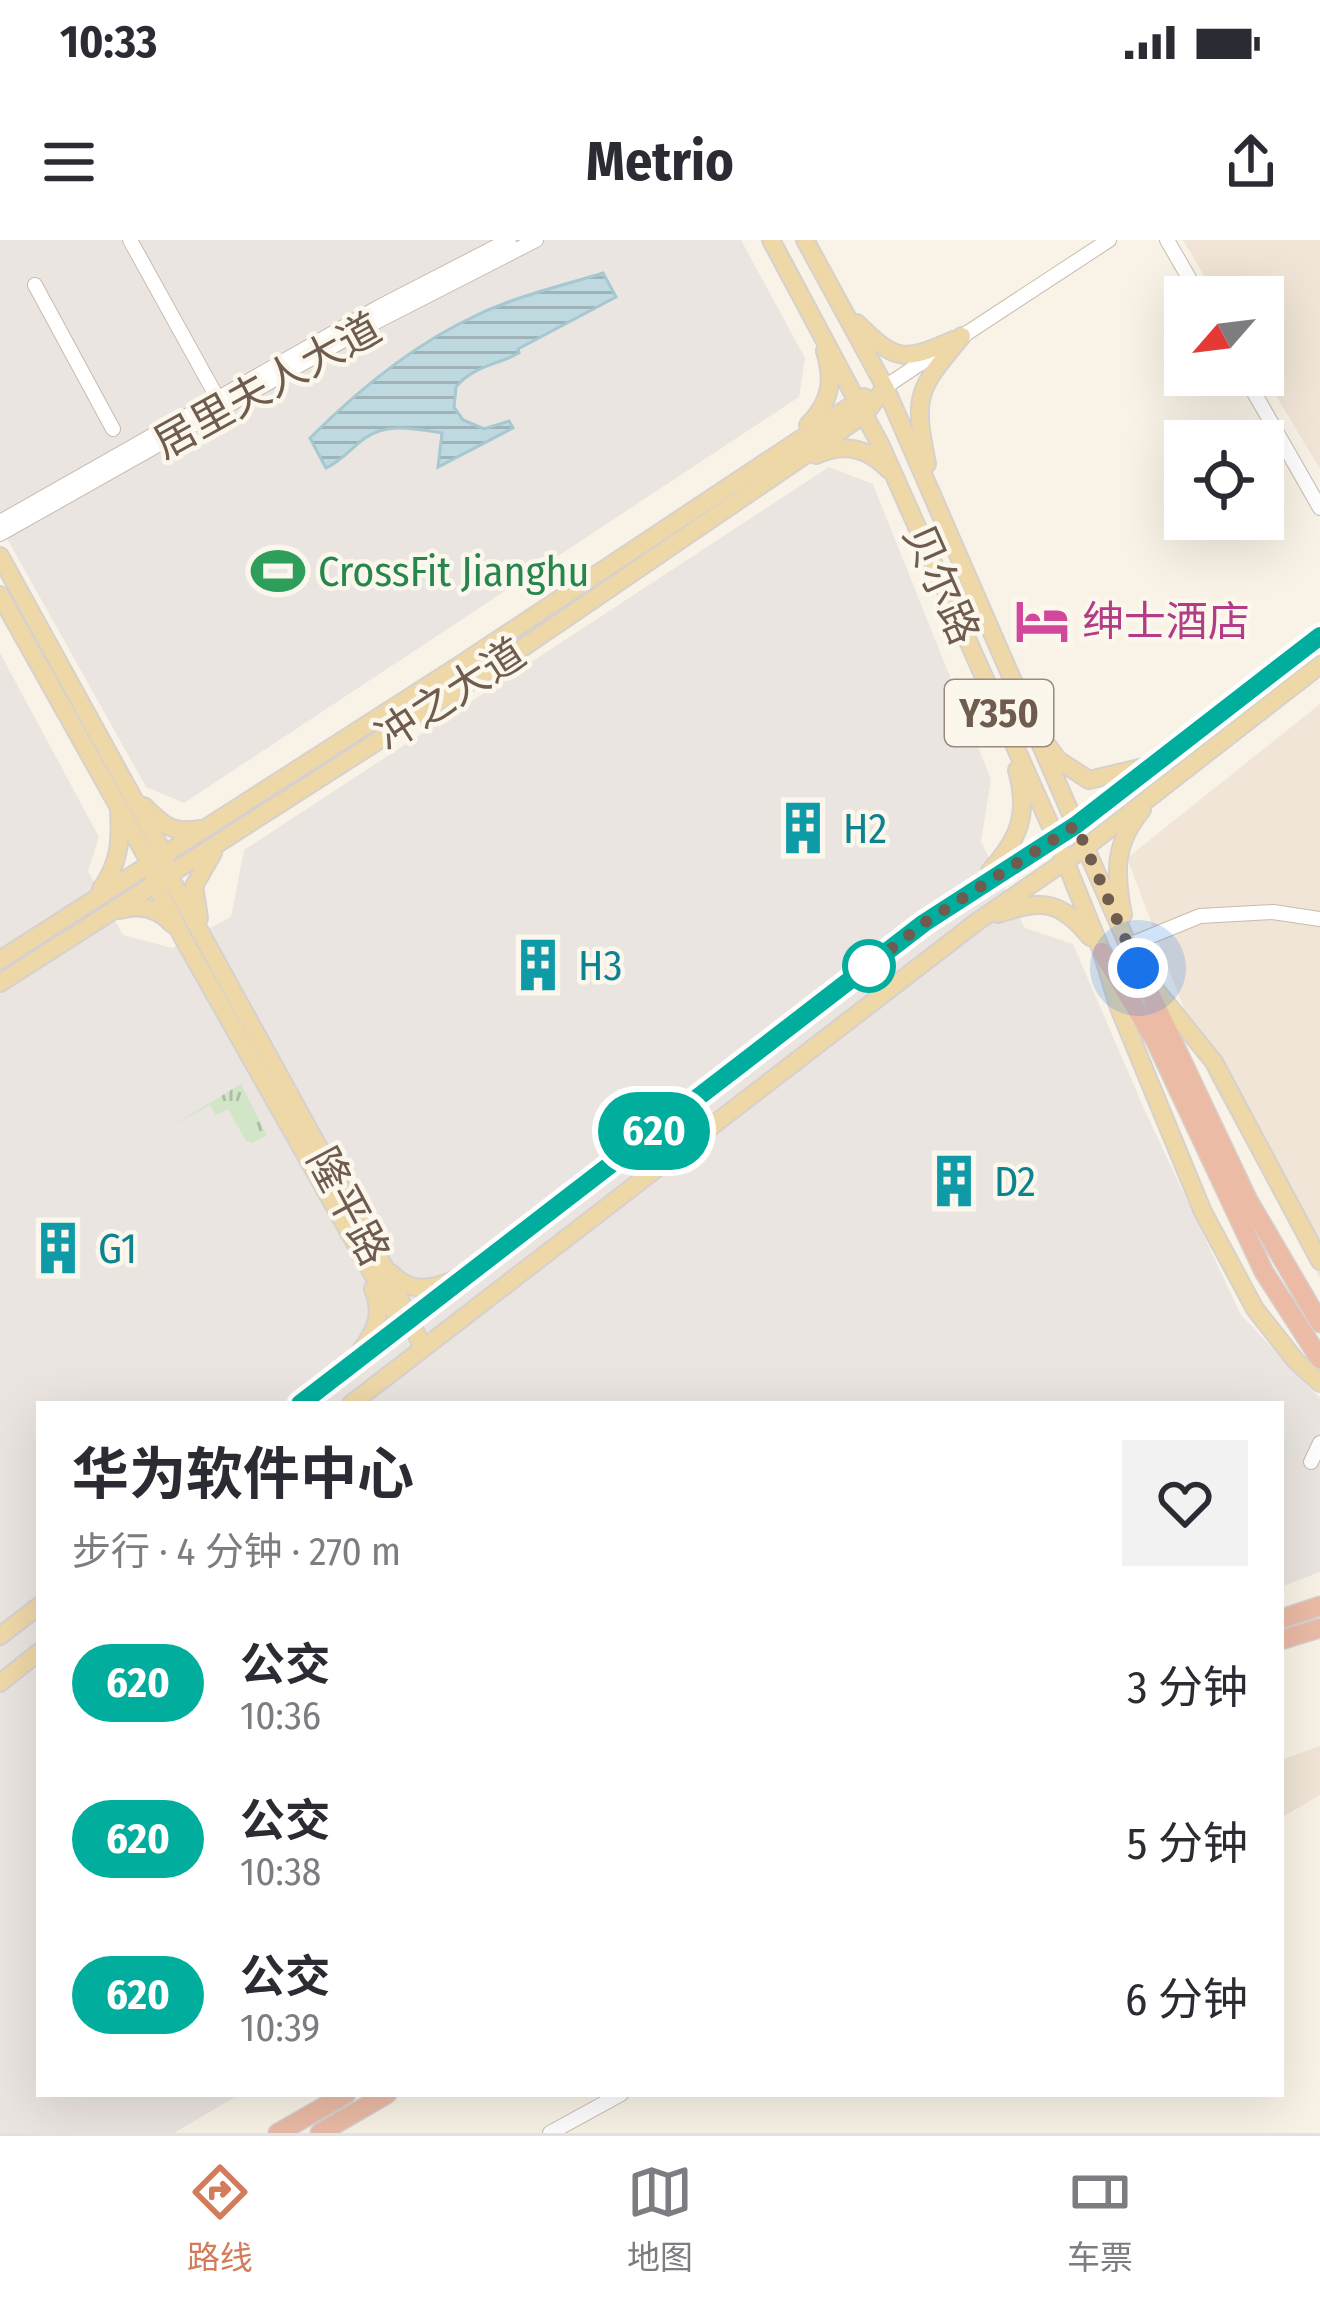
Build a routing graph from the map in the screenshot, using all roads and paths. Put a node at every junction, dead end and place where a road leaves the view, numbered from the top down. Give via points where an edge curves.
1 (130, 240) edge
2 (509, 240) edge
3 (536, 240) edge
4 (771, 240) edge
5 (806, 240) edge
6 (1109, 240) edge
7 (1168, 240) edge
8 (1188, 276) edge
9 (34, 285) dead end
10 (843, 310) junction
11 (815, 321) junction
12 (962, 336) junction
13 (885, 387) junction
14 (1256, 396) edge
15 (218, 399) junction
16 (862, 407) junction
17 (112, 429) dead end
18 (785, 458) junction
19 (894, 476) junction
20 (933, 495) junction
21 (1320, 508) edge
22 (0, 522) edge
23 (0, 534) edge
24 (0, 556) edge
25 (0, 595) edge
26 (1320, 636) edge
27 (1319, 669) edge
28 (1033, 724) junction
29 (1006, 728) junction
30 (1156, 763) junction
31 (1160, 789) junction
32 (124, 800) junction
33 (220, 818) junction
34 (1076, 825) junction
35 (234, 834) junction
36 (1055, 836) junction
37 (1086, 848) junction
38 (157, 858) junction
39 (1064, 861) junction
40 (163, 881) junction
41 (972, 891) junction
42 (98, 908) junction
43 (1320, 919) edge
44 (978, 921) junction
45 (183, 938) junction
46 (205, 942) junction
47 (1129, 945) junction
48 (1102, 952) junction
49 (0, 960) edge
50 (1138, 968) junction
51 (0, 983) edge
52 (1320, 1261) edge
53 (378, 1272) junction
54 (471, 1273) junction
55 (406, 1323) junction
56 (1320, 1323) edge
57 (423, 1348) junction
58 (1320, 1359) edge
59 (341, 1374) junction
60 (1320, 1383) edge
61 (304, 1401) edge
62 (355, 1401) edge
63 (1320, 1443) edge
64 (1312, 1462) dead end
65 (1320, 1606) edge
66 (36, 1608) edge
67 (1284, 1618) edge
68 (1320, 1628) edge
69 (0, 1636) edge
70 (1284, 1639) edge
71 (36, 1654) edge
72 (0, 1683) edge
73 (341, 2097) edge
74 (382, 2097) edge
75 (616, 2097) edge
76 (278, 2133) edge
77 (320, 2133) edge
78 (550, 2133) edge

1 - 15 street
2 - 15 street, 居里夫人大道
3 - 23 street, 居里夫人大道
4 - 11 main road, 贝尔路 / Y350
5 - 10 main road, 贝尔路 / Y350
6 - 12 street, 冲之大道
7 - 8 street
9 - 17 street
10 - 12 main road via 893,355 922,354
10 - 13 main road, 贝尔路 / Y350
11 - 16 main road, 贝尔路 / Y350
11 - 18 main road via 829,364 828,401
12 - 13 street, 冲之大道
12 - 20 main road via 921,390
13 - 16 main road, 冲之大道
13 - 20 main road, 贝尔路 / Y350
14 - 21 street
15 - 22 street, 居里夫人大道
16 - 18 main road, 冲之大道
16 - 19 main road, 贝尔路 / Y350
18 - 19 main road via 856,448
18 - 33 main road, 冲之大道
18 - 35 main road, 冲之大道 via 512,655
19 - 29 main road, 贝尔路 / Y350
20 - 28 main road, 贝尔路 / Y350
24 - 32 main road, 隆平路
25 - 32 main road, 隆平路
26 - 30 main road
27 - 31 main road
28 - 30 main road via 1058,760 1089,780
28 - 34 main road, 贝尔路 / Y350
29 - 36 main road, 贝尔路 / Y350
29 - 41 main road via 1023,823
30 - 34 main road
31 - 37 main road
31 - 47 main road via 1130,824 1116,863
32 - 33 main road via 180,832
32 - 38 main road, 隆平路
32 - 42 main road via 117,862
33 - 38 main road, 冲之大道
34 - 36 main road
34 - 37 main road, 贝尔路 / Y350
35 - 40 main road, 冲之大道
35 - 46 main road via 210,855 194,886
36 - 39 main road, 贝尔路 / Y350
36 - 41 main road
37 - 39 main road
37 - 47 main road, 贝尔路 / Y350
38 - 40 main road, 隆平路
38 - 42 main road, 冲之大道
39 - 44 main road
39 - 48 main road, 贝尔路 / Y350
40 - 42 main road, 冲之大道
40 - 45 main road, 隆平路
40 - 46 main road, 隆平路
41 - 54 main road
42 - 45 main road via 151,909
42 - 49 main road, 冲之大道
42 - 51 main road, 冲之大道
43 - 47 street via 1200,916
44 - 48 main road via 1027,904 1058,907
44 - 57 main road
45 - 53 main road, 隆平路
46 - 53 main road, 隆平路
47 - 50 main road, 贝尔路 / Y350
48 - 58 highway via 1264,1272
48 - 60 main road, 贝尔路 / Y350 via 1204,1212 1255,1309
50 - 52 main road, 贝尔路 / Y350 via 1214,1062
50 - 56 highway via 1248,1200
53 - 54 main road via 418,1288
53 - 55 main road, 隆平路
53 - 59 main road via 377,1324
54 - 55 main road
55 - 57 main road, 隆平路
55 - 59 main road
57 - 62 main road
59 - 61 main road
63 - 64 street
65 - 67 highway
66 - 69 main road
68 - 70 highway
71 - 72 main road
73 - 76 highway
74 - 77 highway
75 - 78 street

